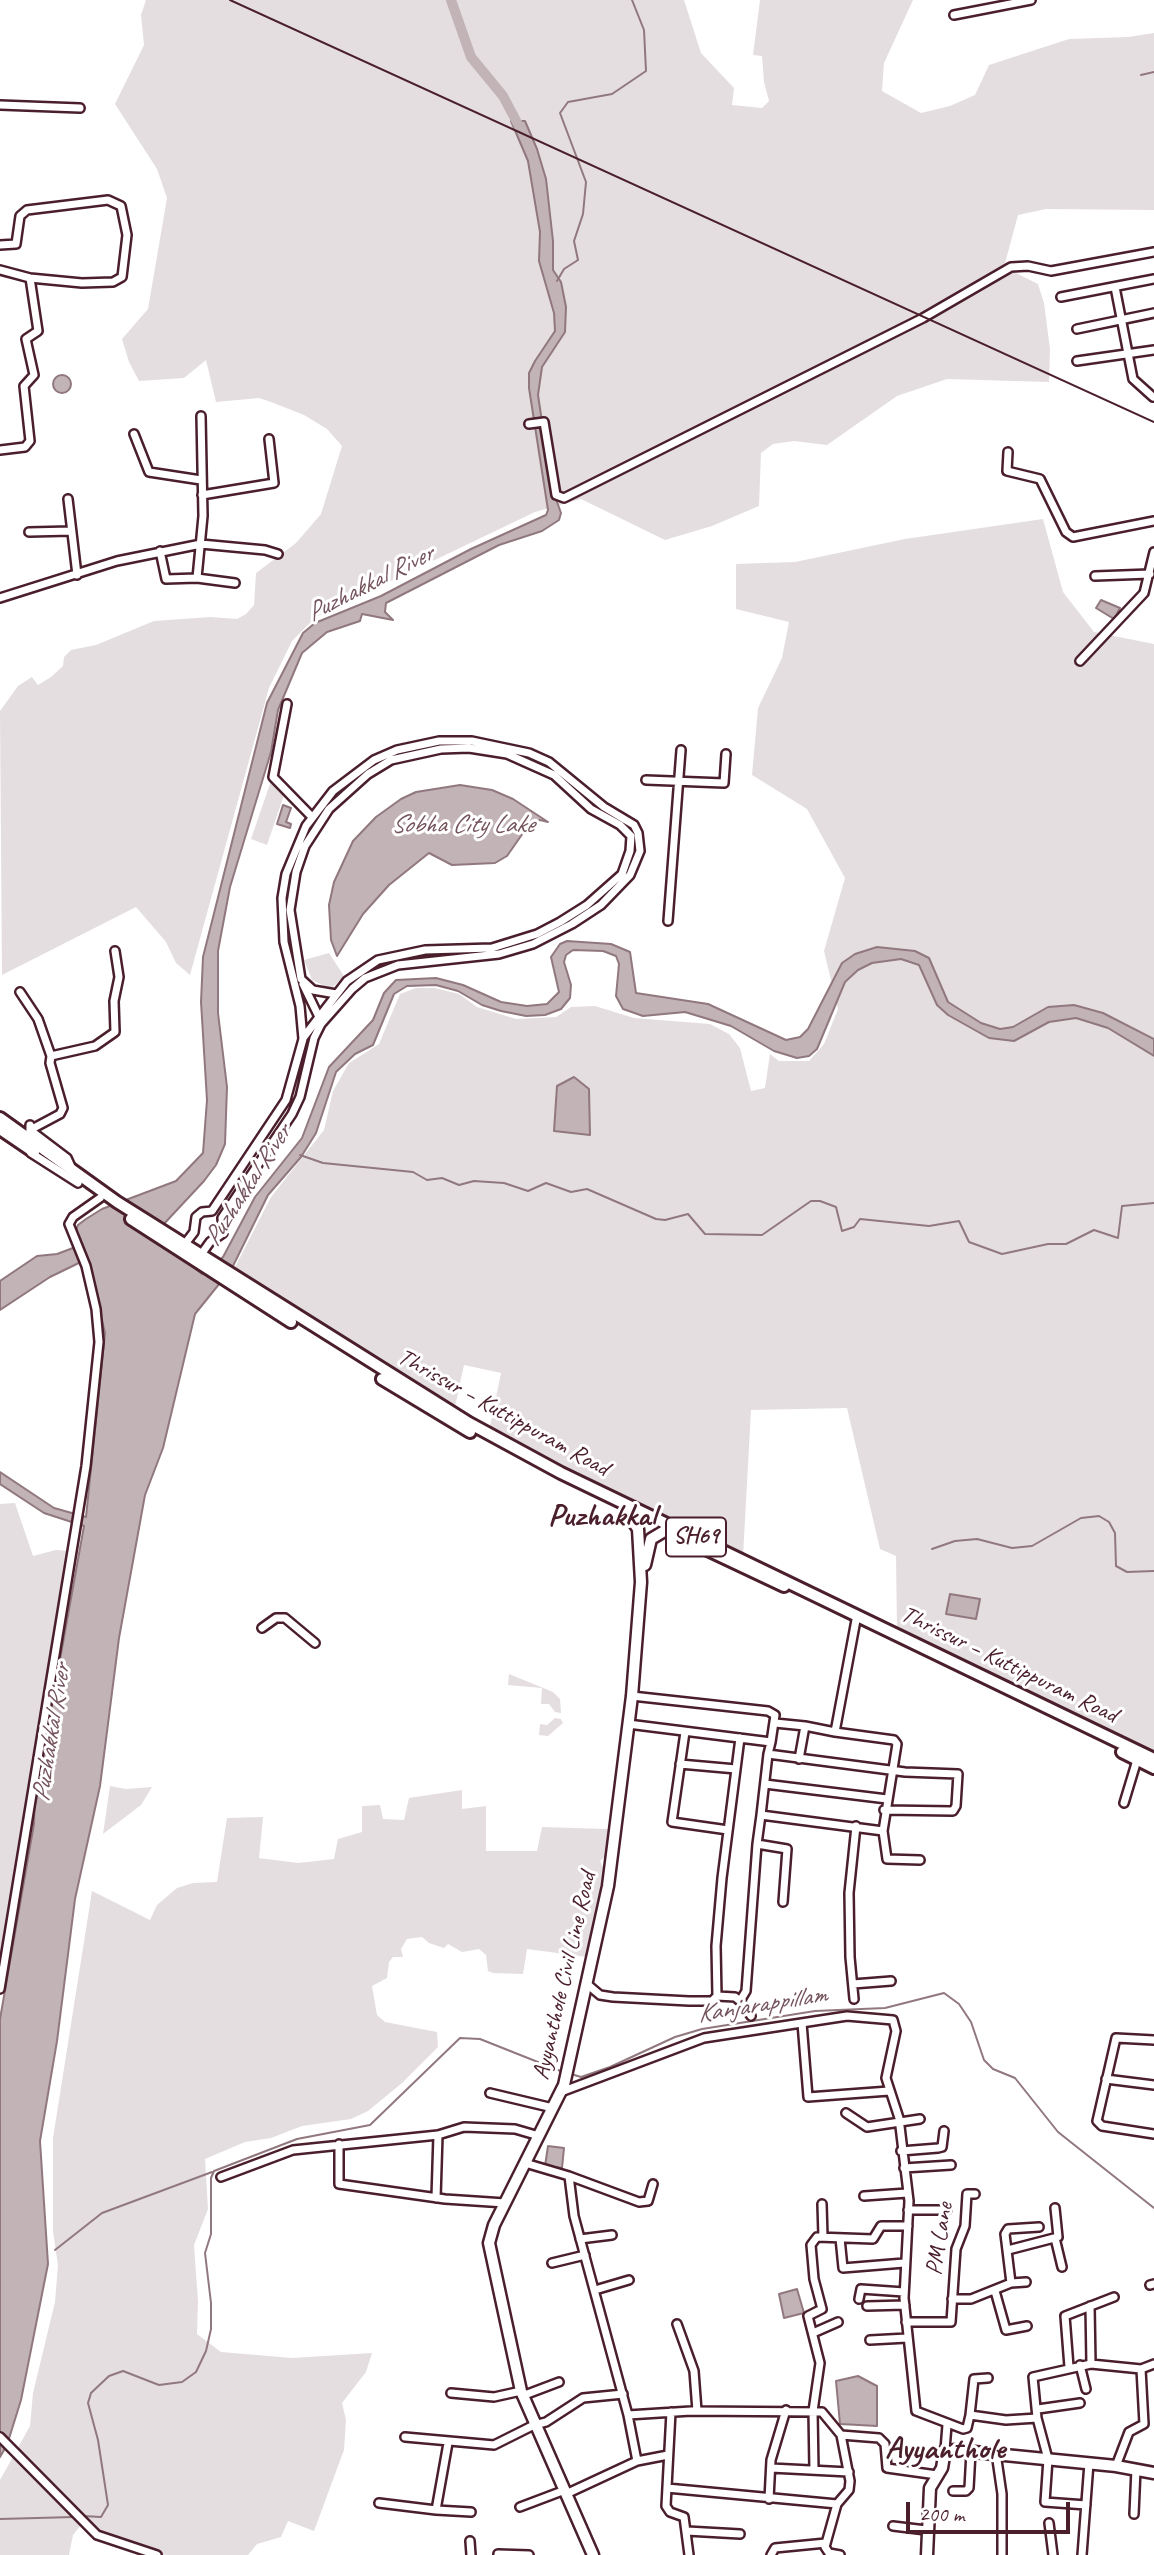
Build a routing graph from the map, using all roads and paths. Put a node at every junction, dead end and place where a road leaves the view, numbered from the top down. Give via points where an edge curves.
1 (1031, 0) edge
2 (954, 15) dead end
3 (0, 105) edge
4 (80, 108) dead end
5 (0, 245) edge
6 (1154, 252) edge
7 (0, 270) edge
8 (30, 278) junction
9 (1154, 279) edge
10 (1115, 286) junction
11 (1061, 297) dead end
12 (1154, 313) edge
13 (1122, 320) junction
14 (1077, 329) dead end
15 (1154, 350) edge
16 (1128, 353) junction
17 (1077, 361) dead end
18 (1153, 397) edge
19 (201, 416) dead end
20 (530, 424) dead end
21 (134, 434) dead end
22 (269, 439) dead end
23 (0, 450) edge
24 (1008, 452) dead end
25 (201, 480) junction
26 (202, 495) junction
27 (68, 499) dead end
28 (1154, 521) edge
29 (71, 531) junction
30 (29, 532) dead end
31 (201, 544) junction
32 (160, 551) junction
33 (1154, 552) edge
34 (278, 554) dead end
35 (1150, 574) junction
36 (76, 575) junction
37 (1095, 576) dead end
38 (197, 578) junction
39 (236, 583) dead end
40 (0, 598) edge
41 (1080, 661) dead end
42 (287, 704) dead end
43 (681, 750) dead end
44 (726, 754) dead end
45 (646, 780) dead end
46 (678, 782) junction
47 (597, 801) junction
48 (591, 809) junction
49 (312, 817) junction
50 (635, 852) junction
51 (594, 899) junction
52 (601, 905) junction
53 (667, 921) dead end
54 (474, 950) junction
55 (115, 951) dead end
56 (476, 959) junction
57 (303, 983) junction
58 (20, 992) dead end
59 (336, 994) junction
60 (300, 1006) junction
61 (318, 1020) junction
62 (303, 1039) junction
63 (51, 1056) junction
64 (0, 1118) edge
65 (2, 1133) edge
66 (75, 1178) junction
67 (103, 1196) junction
68 (162, 1236) junction
69 (184, 1245) junction
70 (203, 1261) junction
71 (467, 1426) junction
72 (626, 1511) junction
73 (666, 1530) junction
74 (640, 1582) junction
75 (856, 1620) junction
76 (262, 1628) dead end
77 (315, 1643) dead end
78 (632, 1696) junction
79 (775, 1723) junction
80 (628, 1724) junction
81 (805, 1726) junction
82 (685, 1732) junction
83 (835, 1732) junction
84 (740, 1738) junction
85 (771, 1742) junction
86 (768, 1754) junction
87 (799, 1759) junction
88 (1154, 1759) edge
89 (1137, 1760) junction
90 (680, 1764) junction
91 (1154, 1768) edge
92 (736, 1769) junction
93 (891, 1771) junction
94 (765, 1784) junction
95 (887, 1799) junction
96 (1124, 1803) dead end
97 (884, 1810) junction
98 (761, 1815) junction
99 (856, 1826) junction
100 (728, 1830) junction
101 (883, 1831) junction
102 (757, 1844) junction
103 (920, 1860) dead end
104 (783, 1902) dead end
105 (891, 1981) dead end
106 (586, 1984) junction
107 (853, 1984) junction
108 (0, 1989) edge
109 (717, 1996) junction
110 (854, 2000) dead end
111 (740, 2001) junction
112 (751, 2016) dead end
113 (802, 2023) junction
114 (1154, 2040) edge
115 (1106, 2079) junction
116 (1154, 2085) edge
117 (562, 2089) junction
118 (889, 2091) junction
119 (490, 2093) dead end
120 (553, 2108) junction
121 (846, 2113) dead end
122 (920, 2119) dead end
123 (899, 2121) junction
124 (944, 2130) dead end
125 (1154, 2133) edge
126 (438, 2135) junction
127 (538, 2136) junction
128 (339, 2144) junction
129 (901, 2151) junction
130 (525, 2163) junction
131 (951, 2165) dead end
132 (904, 2168) junction
133 (569, 2176) junction
134 (221, 2177) dead end
135 (653, 2184) dead end
136 (907, 2193) junction
137 (975, 2194) dead end
138 (864, 2196) dead end
139 (436, 2198) junction
140 (505, 2203) junction
141 (822, 2204) dead end
142 (1055, 2208) dead end
143 (908, 2210) junction
144 (947, 2210) dead end
145 (908, 2226) junction
146 (1039, 2227) dead end
147 (612, 2235) dead end
148 (822, 2237) junction
149 (840, 2238) junction
150 (1055, 2238) junction
151 (580, 2239) junction
152 (1008, 2250) junction
153 (585, 2255) junction
154 (552, 2263) dead end
155 (904, 2263) junction
156 (1062, 2266) dead end
157 (629, 2280) dead end
158 (1026, 2282) dead end
159 (1011, 2283) junction
160 (595, 2290) junction
161 (995, 2291) junction
162 (904, 2292) junction
163 (1114, 2297) dead end
164 (859, 2299) dead end
165 (952, 2300) junction
166 (905, 2305) junction
167 (867, 2306) dead end
168 (1090, 2306) junction
169 (838, 2322) dead end
170 (906, 2322) junction
171 (677, 2324) dead end
172 (1027, 2326) dead end
173 (813, 2333) junction
174 (906, 2338) junction
175 (870, 2340) dead end
176 (1091, 2364) junction
177 (1154, 2364) edge
178 (1080, 2365) junction
179 (1069, 2367) junction
180 (1141, 2370) junction
181 (988, 2378) dead end
182 (559, 2382) dead end
183 (1086, 2389) dead end
184 (451, 2393) dead end
185 (522, 2394) junction
186 (623, 2394) junction
187 (1080, 2403) dead end
188 (1038, 2409) junction
189 (786, 2410) junction
190 (697, 2411) junction
191 (671, 2412) junction
192 (813, 2412) junction
193 (628, 2415) junction
194 (970, 2415) junction
195 (1037, 2418) junction
196 (534, 2425) junction
197 (947, 2425) junction
198 (841, 2435) junction
199 (0, 2437) edge
200 (405, 2437) dead end
201 (449, 2443) junction
202 (948, 2450) junction
203 (971, 2452) junction
204 (996, 2453) junction
205 (668, 2455) junction
206 (1048, 2459) junction
207 (637, 2461) junction
208 (1089, 2463) junction
209 (1116, 2466) junction
210 (771, 2468) junction
211 (1136, 2469) junction
212 (814, 2470) junction
213 (849, 2472) junction
214 (1154, 2473) edge
215 (937, 2475) junction
216 (667, 2488) junction
217 (953, 2491) dead end
218 (565, 2492) junction
219 (769, 2500) junction
220 (379, 2503) dead end
221 (837, 2504) junction
222 (1086, 2505) junction
223 (520, 2507) dead end
224 (436, 2510) junction
225 (471, 2512) dead end
226 (1133, 2514) dead end
227 (1049, 2523) dead end
228 (893, 2526) dead end
229 (926, 2530) junction
230 (687, 2531) junction
231 (740, 2534) dead end
232 (470, 2541) dead end
233 (827, 2543) junction
234 (498, 2554) edge
235 (157, 2555) edge
236 (471, 2555) edge
237 (529, 2555) edge
238 (593, 2555) edge
239 (689, 2555) edge
240 (771, 2555) edge
241 (840, 2555) edge
242 (927, 2555) edge
243 (1002, 2555) edge
244 (1053, 2555) edge
245 (1082, 2555) edge

1 - 2 street
3 - 4 street
5 - 8 street via 16,244 20,216 27,210 108,200 121,206 127,235 122,277 113,282 82,283
6 - 20 street via 1051,271 1011,267 923,318 564,498 556,495 541,423
7 - 8 street
8 - 23 street via 38,331 26,339 34,375 24,386 30,440 25,447
9 - 10 street
10 - 11 street
10 - 13 street
12 - 13 street
13 - 14 street
13 - 16 street
15 - 16 street
16 - 17 street
16 - 18 street via 1133,379
19 - 25 street
21 - 25 street via 149,472
22 - 26 street via 274,483
24 - 28 street via 1007,471 1040,479 1066,532 1073,537
25 - 26 street
26 - 31 street
27 - 29 street
29 - 30 street
29 - 36 street
31 - 32 street
31 - 34 street
31 - 38 street
32 - 36 street
32 - 38 street via 166,579
33 - 35 street
35 - 37 street
35 - 41 street via 1139,599
36 - 40 street
38 - 39 street
42 - 49 street via 273,777
43 - 46 street
44 - 46 street via 724,783
45 - 46 street
46 - 53 street
47 - 48 street
47 - 49 street via 566,774 529,753 458,740 417,744 374,760 333,791
47 - 50 street via 634,825 640,841
48 - 50 street via 627,831
48 - 57 street via 570,787 536,765 487,749 419,752 391,760 329,809 305,846 290,910
49 - 60 street via 292,855 282,898 287,960
50 - 51 street via 622,874
50 - 52 street via 630,876
51 - 52 street
51 - 54 street via 537,934
52 - 56 street via 533,944
54 - 56 street
54 - 59 street via 391,955 363,969
55 - 63 street via 120,977 114,1002 115,1032 95,1046
56 - 61 street via 418,961 381,970
57 - 59 street
57 - 61 street
58 - 63 street via 38,1019
59 - 61 street
60 - 61 street
60 - 62 street
61 - 62 street
61 - 70 street via 292,1114 222,1218 223,1233 210,1242
62 - 69 street via 278,1115 212,1211 196,1217 194,1232
63 - 66 street via 63,1108 60,1114 30,1128 67,1158
64 - 66 main road
65 - 66 main road
66 - 67 main road
67 - 68 main road
67 - 68 main road
67 - 108 street via 69,1224 86,1266 99,1342 86,1466
68 - 69 main road, Thrissur – Kuttippuram Road
68 - 70 main road
69 - 70 main road, Thrissur – Kuttippuram Road / SH69
70 - 71 main road, Thrissur – Kuttippuram Road / SH69
71 - 72 main road, Thrissur – Kuttippuram Road
71 - 88 main road, Thrissur – Kuttippuram Road / SH69
72 - 73 main road, Thrissur – Kuttippuram Road
72 - 74 main road, Ayyanthole Civil Line Road via 638,1530
73 - 74 main road, Ayyanthole Civil Line Road via 654,1534 648,1544
73 - 75 main road, Thrissur – Kuttippuram Road
74 - 78 main road, Ayyanthole Civil Line Road
75 - 83 street
75 - 89 main road, Thrissur – Kuttippuram Road
76 - 77 street via 276,1618 285,1618
78 - 79 street via 768,1710
78 - 80 main road, Ayyanthole Civil Line Road
79 - 81 street
79 - 85 street
80 - 82 street
80 - 106 main road, Ayyanthole Civil Line Road via 608,1886
81 - 83 street
81 - 87 street
82 - 84 street
82 - 90 street
83 - 93 street via 894,1740 898,1750
84 - 85 street
84 - 92 street
85 - 86 street
86 - 87 street
86 - 94 street
87 - 93 street
89 - 91 main road, Thrissur – Kuttippuram Road
89 - 96 street
90 - 92 street
90 - 100 street via 672,1822
92 - 100 street
93 - 95 street
93 - 97 street via 957,1773 956,1806 950,1811
94 - 95 street
94 - 98 street
95 - 97 street
97 - 101 street
98 - 99 street
98 - 102 street
99 - 101 street
99 - 107 street via 849,1893
100 - 109 street via 716,1945
101 - 103 street via 887,1859
102 - 104 street via 787,1849
102 - 111 street via 746,1991
105 - 107 street
106 - 109 street via 600,1995 613,1997 712,2001
106 - 117 main road, Ayyanthole Civil Line Road
107 - 110 street
109 - 111 street
111 - 112 street
113 - 117 street via 704,2038
113 - 118 street via 808,2097
113 - 118 street via 847,2016 893,2020 896,2031 887,2067
114 - 115 street via 1116,2038
115 - 116 street
115 - 125 street via 1098,2124
117 - 120 main road, Ayyanthole Civil Line Road
118 - 123 street
119 - 120 street
120 - 127 main road, Ayyanthole Civil Line Road
121 - 123 street via 867,2127
122 - 123 street
123 - 129 street
124 - 129 street via 942,2147
126 - 127 street via 464,2127 515,2129
126 - 128 street
126 - 139 street
127 - 130 main road, Ayyanthole Civil Line Road
128 - 134 street via 284,2152
128 - 139 street via 339,2184
129 - 132 street
130 - 133 street
130 - 140 main road, Ayyanthole Civil Line Road
131 - 132 street
132 - 136 street
133 - 135 street via 639,2202 648,2201
133 - 151 street
136 - 138 street
136 - 143 street
137 - 165 street, PM Lane via 966,2195
139 - 140 street
140 - 185 main road, Ayyanthole Civil Line Road via 489,2243
141 - 148 street
142 - 150 street via 1060,2232
143 - 144 street
143 - 145 street
145 - 149 street via 881,2226 873,2239
145 - 155 street
146 - 152 street via 1008,2229
147 - 151 street
148 - 149 street
148 - 173 street via 811,2245 822,2306 808,2316
149 - 155 street via 843,2268
150 - 152 street
150 - 156 street
151 - 153 street
152 - 159 street
153 - 154 street
153 - 160 street
155 - 162 street
157 - 160 street
158 - 159 street, PM Lane
159 - 161 street, PM Lane
160 - 186 street
161 - 165 street, PM Lane via 971,2300
161 - 172 street via 1006,2330
162 - 164 street via 861,2289
162 - 166 street
163 - 168 street
165 - 170 street, PM Lane via 951,2322
166 - 167 street
166 - 170 street
168 - 176 street
168 - 179 street via 1065,2316
169 - 173 street
170 - 174 street
171 - 190 street via 693,2367
173 - 192 street via 820,2363
174 - 175 street
174 - 197 street via 916,2411
176 - 178 street
176 - 180 street
177 - 180 street
178 - 179 street
178 - 183 street
179 - 188 street via 1033,2377
180 - 209 street via 1143,2424 1129,2432
181 - 194 street via 974,2379
182 - 185 street
184 - 185 street
185 - 196 main road, Ayyanthole Civil Line Road
186 - 193 street
186 - 196 street via 583,2398
187 - 188 street
188 - 195 street
189 - 190 street
189 - 192 street
189 - 210 street
190 - 191 street
191 - 193 street
191 - 205 street
192 - 198 street via 822,2412
192 - 212 street
193 - 207 street
194 - 195 street
194 - 197 street via 967,2428
195 - 206 street
196 - 201 street via 494,2445
196 - 218 main road, Ayyanthole Civil Line Road
197 - 202 street
198 - 213 street
198 - 215 street via 879,2438 885,2444 887,2468
199 - 235 street via 97,2535
200 - 201 street via 432,2437
201 - 224 street
202 - 203 main road
202 - 215 main road
203 - 204 main road
203 - 217 street via 969,2488
204 - 206 main road
204 - 243 street via 1002,2494
205 - 207 street
205 - 216 street
206 - 208 main road
206 - 222 street via 1045,2502
207 - 218 street
208 - 209 main road
208 - 222 street
209 - 211 main road
210 - 212 street
210 - 219 street
211 - 214 main road
211 - 226 street
212 - 213 street
213 - 221 street via 849,2490
215 - 229 main road via 930,2488
216 - 219 street
216 - 230 street via 667,2509 684,2517
218 - 223 street
218 - 238 main road, Ayyanthole Civil Line Road
219 - 221 street
220 - 224 street
221 - 233 street
222 - 245 street
224 - 225 street
227 - 244 street
228 - 229 street
229 - 242 main road
230 - 231 street
230 - 239 street
232 - 236 street
233 - 240 street via 775,2548
233 - 241 street via 826,2552
234 - 237 street

